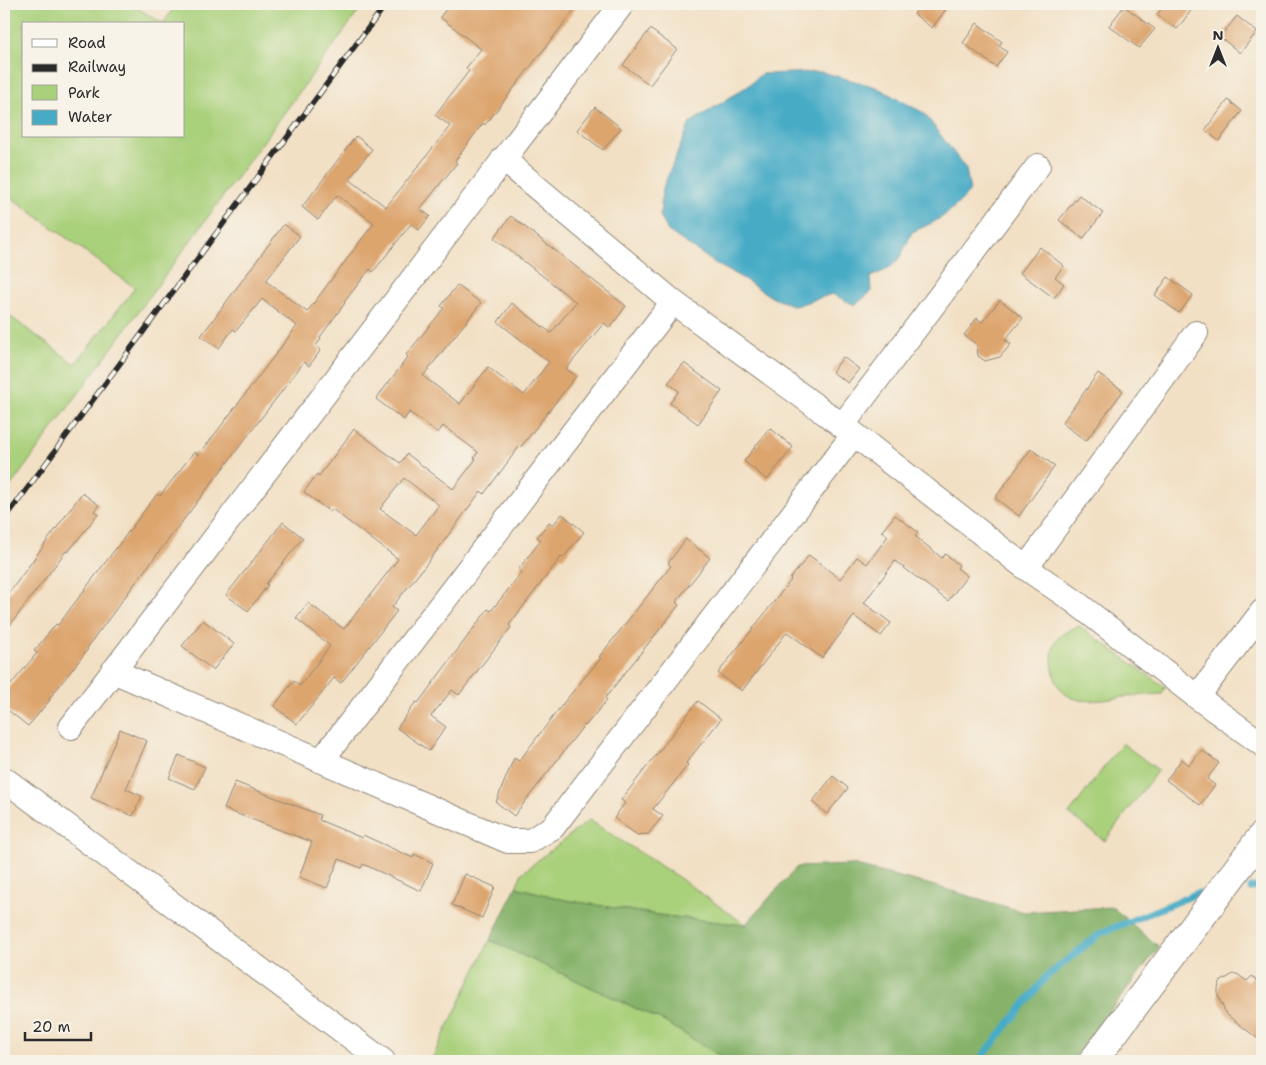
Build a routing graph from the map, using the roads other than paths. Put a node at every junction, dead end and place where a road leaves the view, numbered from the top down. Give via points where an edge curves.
1 (622, 4) edge
2 (503, 160) junction
3 (1038, 166) dead end
4 (673, 302) junction
5 (1196, 333) dead end
6 (848, 430) junction
7 (1026, 568) junction
8 (1262, 612) edge
9 (113, 671) junction
10 (1197, 697) junction
11 (71, 727) dead end
12 (1262, 744) edge
13 (321, 760) junction
14 (4, 778) edge
15 (1262, 836) edge
16 (383, 1061) edge
17 (1093, 1061) edge

1 - 2 street
2 - 4 street
2 - 9 street
3 - 6 street
4 - 6 street
4 - 13 street
5 - 7 street
6 - 7 street
6 - 13 street via 553,827 530,841 508,841
7 - 10 street via 1074,601
8 - 10 street
9 - 11 street
9 - 13 street
10 - 12 street
14 - 16 street
15 - 17 street

